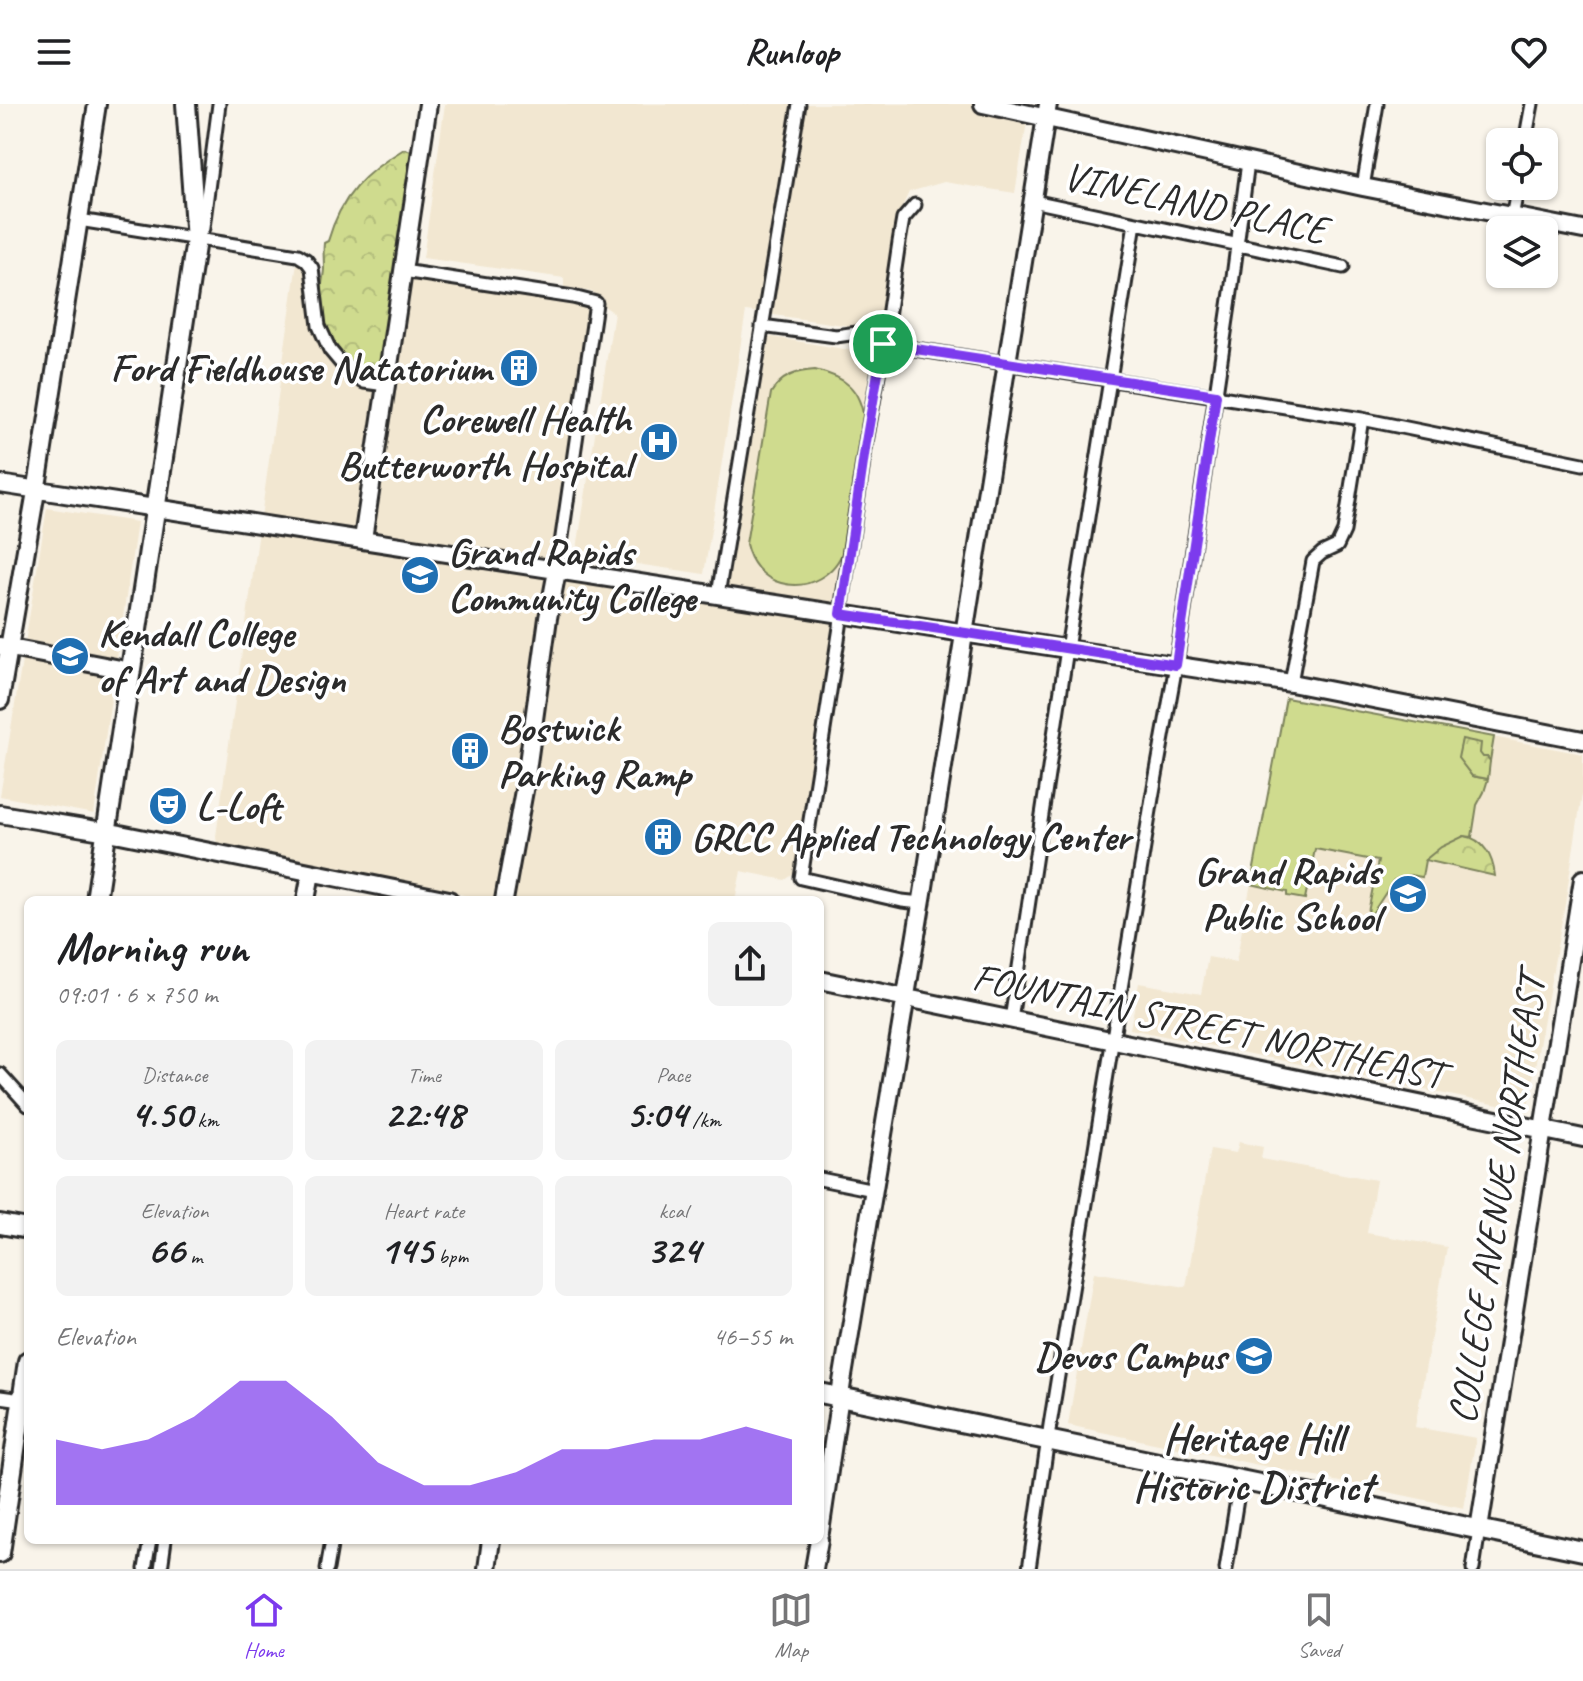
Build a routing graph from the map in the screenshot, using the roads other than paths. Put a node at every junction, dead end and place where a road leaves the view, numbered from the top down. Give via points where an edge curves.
1 (97, 104) edge
2 (186, 104) edge
3 (219, 104) edge
4 (428, 104) edge
5 (799, 104) edge
6 (983, 104) edge
7 (1377, 104) edge
8 (1532, 104) edge
9 (1046, 111) edge
10 (1528, 128) edge
11 (1248, 162) junction
12 (1363, 187) junction
13 (1033, 201) junction
14 (915, 205) dead end
15 (1507, 216) edge
16 (79, 220) junction
17 (1135, 223) junction
18 (1558, 225) edge
19 (1583, 230) edge
20 (196, 240) junction
21 (1238, 244) junction
22 (1343, 267) dead end
23 (403, 271) junction
24 (762, 326) junction
25 (857, 333) dead end
26 (883, 344) junction
27 (1007, 364) junction
28 (1111, 379) junction
29 (386, 385) junction
30 (1216, 395) junction
31 (1362, 419) junction
32 (1583, 464) edge
33 (0, 484) edge
34 (36, 490) junction
35 (155, 507) junction
36 (363, 539) junction
37 (557, 571) junction
38 (718, 595) junction
39 (841, 614) junction
40 (965, 632) junction
41 (4, 647) edge
42 (1067, 649) junction
43 (1176, 665) junction
44 (131, 671) junction
45 (1291, 683) junction
46 (0, 700) edge
47 (1583, 740) edge
48 (0, 814) edge
49 (106, 832) junction
50 (311, 873) junction
51 (1583, 879) edge
52 (97, 896) edge
53 (307, 896) edge
54 (429, 896) edge
55 (505, 896) edge
56 (921, 903) junction
57 (824, 981) edge
58 (905, 999) junction
59 (1011, 1020) junction
60 (1113, 1042) junction
61 (0, 1074) edge
62 (24, 1101) edge
63 (1542, 1130) junction
64 (1583, 1138) edge
65 (824, 1180) edge
66 (874, 1190) junction
67 (0, 1224) edge
68 (24, 1228) edge
69 (24, 1387) edge
70 (824, 1394) edge
71 (0, 1397) edge
72 (840, 1397) junction
73 (22, 1400) junction
74 (23, 1424) edge
75 (1048, 1440) junction
76 (1240, 1480) junction
77 (824, 1505) edge
78 (1479, 1529) junction
79 (149, 1544) edge
80 (164, 1544) edge
81 (331, 1544) edge
82 (490, 1544) edge
83 (818, 1544) edge
84 (1583, 1551) edge
85 (0, 1553) edge
86 (145, 1569) edge
87 (161, 1569) edge
88 (327, 1569) edge
89 (487, 1569) edge
90 (814, 1569) edge
91 (1029, 1569) edge
92 (1226, 1569) edge
93 (1473, 1569) edge

1 - 16 street
2 - 20 main road
3 - 20 street via 203,228
4 - 23 street
5 - 24 street
6 - 9 street
7 - 12 street
8 - 10 street
9 - 11 street
9 - 13 street
11 - 12 street
11 - 21 street
12 - 15 street
13 - 17 street, VINELAND PLACE
13 - 27 street
14 - 26 street via 903,219
16 - 20 street
16 - 34 street
17 - 21 street, VINELAND PLACE
17 - 28 street
18 - 19 street
20 - 29 street via 306,260 312,268 319,326 330,350 351,375
20 - 35 main road
21 - 22 street, VINELAND PLACE
21 - 30 street
23 - 29 street
23 - 37 street via 596,303
24 - 25 street via 836,336
24 - 38 street
26 - 27 street
26 - 39 street
27 - 28 street
27 - 40 street
28 - 30 street
28 - 42 street
29 - 36 street
30 - 31 street
30 - 43 street
31 - 32 street
31 - 45 street via 1344,531 1337,546 1313,561
33 - 34 street
34 - 35 street
34 - 41 street
35 - 36 street
35 - 44 main road
36 - 37 street
37 - 38 street
37 - 55 street
38 - 39 street
39 - 40 street
39 - 56 street via 801,878
40 - 42 street
40 - 56 street
41 - 44 street
41 - 46 street
42 - 43 street
42 - 59 street
43 - 45 street
43 - 60 street
44 - 49 main road
45 - 47 street
48 - 49 street
49 - 50 street
49 - 52 main road
50 - 53 street
50 - 54 street
51 - 63 street, COLLEGE AVENUE NORTHEAST
56 - 58 street
57 - 58 street, FOUNTAIN STREET NORTHEAST
58 - 59 street, FOUNTAIN STREET NORTHEAST
58 - 66 street
59 - 60 street, FOUNTAIN STREET NORTHEAST
60 - 63 street, FOUNTAIN STREET NORTHEAST
60 - 75 street
61 - 62 street
63 - 64 street, FOUNTAIN STREET NORTHEAST
63 - 78 street, COLLEGE AVENUE NORTHEAST
65 - 66 street
66 - 72 street
67 - 68 main road
69 - 73 main road
70 - 72 main road
71 - 73 street
72 - 75 main road
72 - 77 street
73 - 74 main road
74 - 85 main road
75 - 76 main road
75 - 91 street
76 - 78 main road
76 - 92 street
78 - 84 main road
78 - 93 street
79 - 86 street
80 - 87 street
81 - 88 street
82 - 89 street
83 - 90 street

